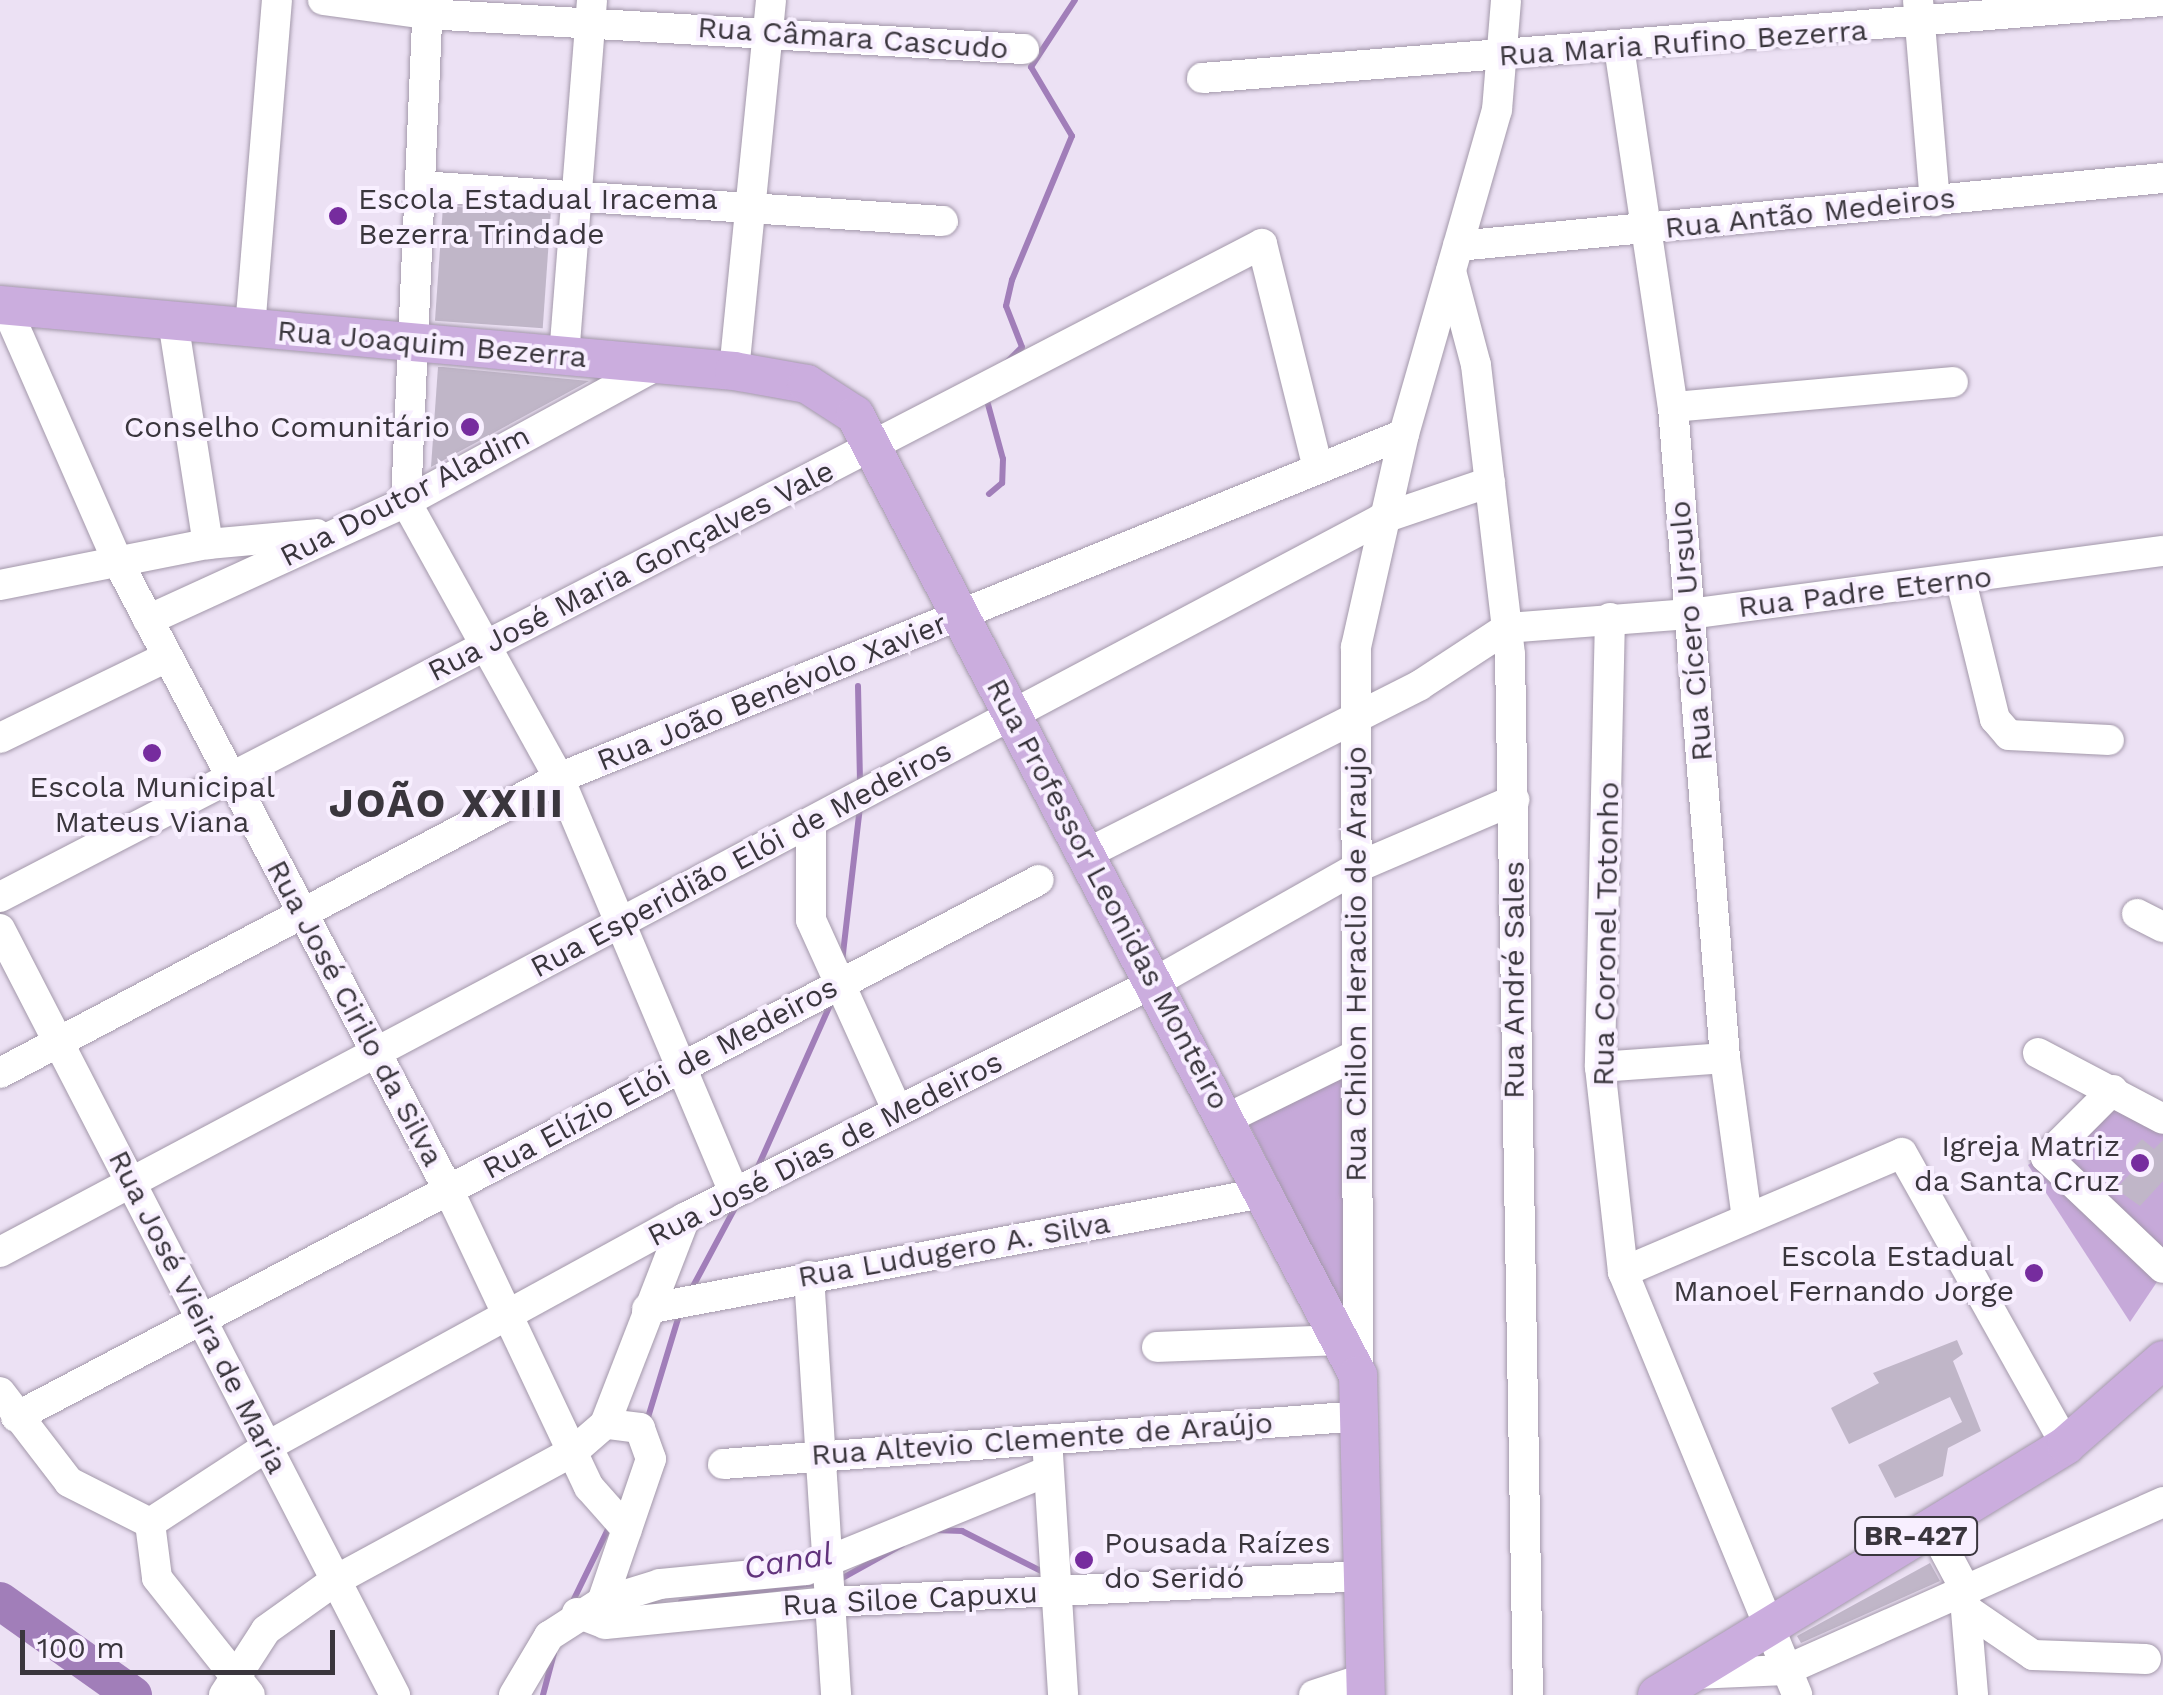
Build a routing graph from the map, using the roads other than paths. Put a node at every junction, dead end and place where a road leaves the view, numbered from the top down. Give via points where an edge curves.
1 (277, 0) edge
2 (323, 0) edge
3 (772, 0) edge
4 (1506, 0) edge
5 (2163, 2) edge
6 (428, 7) edge
7 (591, 10) edge
8 (1918, 12) edge
9 (769, 35) junction
10 (1618, 47) junction
11 (1024, 49) dead end
12 (1505, 56) junction
13 (1202, 78) dead end
14 (2163, 178) edge
15 (420, 186) junction
16 (576, 190) junction
17 (1936, 200) junction
18 (751, 205) junction
19 (942, 221) dead end
20 (1648, 230) junction
21 (1454, 258) junction
22 (3, 305) edge
23 (172, 321) junction
24 (250, 328) junction
25 (408, 341) junction
26 (564, 356) junction
27 (658, 364) junction
28 (734, 371) junction
29 (1953, 382) dead end
30 (1674, 407) junction
31 (866, 429) junction
32 (1404, 434) junction
33 (1318, 468) junction
34 (1490, 482) junction
35 (406, 502) junction
36 (1382, 519) junction
37 (340, 532) junction
38 (208, 544) junction
39 (2163, 552) edge
40 (116, 560) junction
41 (1961, 582) junction
42 (0, 586) edge
43 (1690, 614) junction
44 (962, 615) junction
45 (1610, 618) junction
46 (148, 620) junction
47 (1507, 628) junction
48 (482, 647) junction
49 (166, 657) junction
50 (1016, 715) junction
51 (1354, 717) junction
52 (0, 738) edge
53 (2109, 740) dead end
54 (233, 777) junction
55 (559, 778) junction
56 (1514, 800) junction
57 (812, 823) junction
58 (1088, 853) junction
59 (1360, 866) junction
60 (1039, 880) dead end
61 (0, 897) edge
62 (302, 913) junction
63 (624, 919) junction
64 (0, 929) edge
65 (1157, 981) junction
66 (840, 984) junction
67 (57, 1039) junction
68 (375, 1051) junction
69 (2038, 1053) dead end
70 (1356, 1055) junction
71 (1725, 1058) junction
72 (683, 1066) junction
73 (1600, 1067) junction
74 (0, 1073) edge
75 (2113, 1090) junction
76 (897, 1110) junction
77 (1226, 1119) junction
78 (2163, 1120) edge
79 (129, 1180) junction
80 (448, 1190) junction
81 (734, 1193) junction
82 (1262, 1193) junction
83 (684, 1218) junction
84 (1748, 1218) junction
85 (0, 1252) edge
86 (2163, 1268) edge
87 (1623, 1272) junction
88 (809, 1276) junction
89 (647, 1309) junction
90 (202, 1318) junction
91 (508, 1320) junction
92 (1340, 1340) junction
93 (1156, 1347) dead end
94 (2163, 1360) edge
95 (1358, 1375) junction
96 (8, 1405) edge
97 (1361, 1416) junction
98 (604, 1424) junction
99 (1048, 1437) junction
100 (2066, 1444) junction
101 (268, 1446) junction
102 (575, 1450) junction
103 (824, 1454) junction
104 (722, 1464) dead end
105 (1048, 1470) junction
106 (2163, 1502) edge
107 (150, 1523) junction
108 (1932, 1527) junction
109 (627, 1530) junction
110 (828, 1562) junction
111 (1366, 1576) junction
112 (336, 1580) junction
113 (1057, 1590) junction
114 (1967, 1600) junction
115 (830, 1602) junction
116 (590, 1607) junction
117 (1766, 1622) junction
118 (2146, 1659) dead end
119 (1694, 1674) junction
120 (1792, 1682) edge
121 (1366, 1687) edge
122 (236, 1688) edge
123 (395, 1695) edge
124 (514, 1695) edge
125 (836, 1695) edge
126 (1063, 1695) edge
127 (1314, 1695) edge
128 (1528, 1695) edge
129 (1657, 1695) edge
130 (1974, 1695) edge

1 - 24 street
2 - 6 street, Rua Câmara Cascudo
3 - 9 street
4 - 12 street, Rua André Sales
5 - 8 street, Rua Maria Rufino Bezerra
6 - 7 street, Rua Câmara Cascudo
6 - 15 street
7 - 9 street, Rua Câmara Cascudo
7 - 16 street
8 - 10 street, Rua Maria Rufino Bezerra
8 - 17 street
9 - 11 street, Rua Câmara Cascudo
9 - 18 street
10 - 12 street, Rua Maria Rufino Bezerra
10 - 20 street, Rua Cícero Ursulo
12 - 13 street, Rua Maria Rufino Bezerra
12 - 21 street, Rua André Sales
14 - 17 street, Rua Antão Medeiros
15 - 16 street
15 - 25 street
16 - 18 street
16 - 26 street
17 - 20 street, Rua Antão Medeiros
18 - 19 street
18 - 28 street
20 - 21 street, Rua Antão Medeiros
20 - 30 street, Rua Cícero Ursulo
21 - 32 street, Rua Chilon Heraclio de Araujo
21 - 34 street, Rua André Sales
22 - 23 main road, Rua Joaquim Bezerra
22 - 40 street, Rua José Cirilo da Silva
23 - 24 main road, Rua Joaquim Bezerra
23 - 38 street
24 - 25 main road, Rua Joaquim Bezerra
25 - 26 main road, Rua Joaquim Bezerra
25 - 35 street
26 - 27 main road, Rua Joaquim Bezerra
27 - 28 main road, Rua Joaquim Bezerra
27 - 35 street, Rua Doutor Aladim
28 - 31 main road, Rua Joaquim Bezerra via 807,384
29 - 30 street
30 - 43 street, Rua Cícero Ursulo
31 - 33 street, Rua José Maria Gonçalves Vale via 1262,244
31 - 44 main road, Rua Professor Leonidas Monteiro
31 - 48 street, Rua José Maria Gonçalves Vale
32 - 33 street, Rua João Benévolo Xavier
32 - 36 street, Rua Chilon Heraclio de Araujo
33 - 44 street, Rua João Benévolo Xavier
34 - 36 street, Rua Esperidião Elói de Medeiros
34 - 47 street, Rua André Sales
35 - 37 street, Rua Doutor Aladim
35 - 48 street
36 - 50 street, Rua Esperidião Elói de Medeiros
36 - 51 street, Rua Chilon Heraclio de Araujo via 1356,647
37 - 38 street
37 - 46 street, Rua Doutor Aladim
38 - 40 street
39 - 41 street, Rua Padre Eterno
40 - 42 street
40 - 46 street, Rua José Cirilo da Silva
41 - 43 street, Rua Padre Eterno
41 - 53 street via 1995,719 2009,735
43 - 45 street, Rua Padre Eterno
43 - 71 street, Rua Cícero Ursulo
44 - 50 main road, Rua Professor Leonidas Monteiro
44 - 55 street, Rua João Benévolo Xavier
45 - 47 street, Rua Padre Eterno
45 - 73 street, Rua Coronel Totonho
46 - 49 street, Rua José Cirilo da Silva
47 - 51 street
47 - 56 street, Rua André Sales
48 - 54 street, Rua José Maria Gonçalves Vale
48 - 55 street
49 - 52 street
49 - 54 street, Rua José Cirilo da Silva
50 - 57 street, Rua Esperidião Elói de Medeiros
50 - 58 main road, Rua Professor Leonidas Monteiro
51 - 58 street
51 - 59 street, Rua Chilon Heraclio de Araujo
54 - 61 street, Rua José Maria Gonçalves Vale
54 - 62 street, Rua José Cirilo da Silva
55 - 62 street, Rua João Benévolo Xavier
55 - 63 street
56 - 59 street, Rua José Dias de Medeiros
56 - 128 street, Rua André Sales
57 - 63 street, Rua Esperidião Elói de Medeiros
57 - 66 street via 811,920
58 - 65 main road, Rua Professor Leonidas Monteiro
59 - 65 street, Rua José Dias de Medeiros
59 - 70 street, Rua Chilon Heraclio de Araujo
60 - 66 street, Rua Elízio Elói de Medeiros
62 - 67 street, Rua João Benévolo Xavier
62 - 68 street, Rua José Cirilo da Silva
63 - 68 street, Rua Esperidião Elói de Medeiros
63 - 72 street
64 - 67 street, Rua José Vieira de Maria
65 - 76 street, Rua José Dias de Medeiros
65 - 77 main road, Rua Professor Leonidas Monteiro
66 - 72 street, Rua Elízio Elói de Medeiros
66 - 76 street
67 - 74 street, Rua João Benévolo Xavier
67 - 79 street, Rua José Vieira de Maria
68 - 79 street, Rua Esperidião Elói de Medeiros
68 - 80 street, Rua José Cirilo da Silva
69 - 75 street
70 - 77 street
70 - 95 street, Rua Chilon Heraclio de Araujo
71 - 73 street
71 - 84 street, Rua Cícero Ursulo
72 - 80 street, Rua Elízio Elói de Medeiros
72 - 81 street
73 - 87 street, Rua Coronel Totonho
75 - 78 street
75 - 86 street via 2046,1157
76 - 81 street, Rua José Dias de Medeiros
77 - 82 main road, Rua Professor Leonidas Monteiro
79 - 85 street, Rua Esperidião Elói de Medeiros
79 - 90 street, Rua José Vieira de Maria
80 - 90 street, Rua Elízio Elói de Medeiros
80 - 91 street, Rua José Cirilo da Silva
81 - 83 street, Rua José Dias de Medeiros
82 - 88 street, Rua Ludugero A. Silva
82 - 92 main road, Rua Professor Leonidas Monteiro
83 - 89 street
83 - 91 street, Rua José Dias de Medeiros
84 - 87 street
84 - 100 street via 1902,1153
87 - 117 street, Rua Coronel Totonho
88 - 89 street, Rua Ludugero A. Silva
88 - 103 street
89 - 98 street
90 - 96 street, Rua Elízio Elói de Medeiros
90 - 101 street, Rua José Vieira de Maria
91 - 101 street, Rua José Dias de Medeiros
91 - 102 street, Rua José Cirilo da Silva
92 - 93 street
92 - 95 main road, Rua Professor Leonidas Monteiro
94 - 100 main road, BR-427 via 2138,1392
95 - 97 main road, Rua Chilon Heraclio de Araujo
96 - 107 street via 86,1497
97 - 99 street, Rua Altevio Clemente de Araújo
97 - 111 main road, Rua Chilon Heraclio de Araujo
98 - 102 street
98 - 109 street via 633,1423 650,1444
99 - 103 street, Rua Altevio Clemente de Araújo
99 - 105 street
100 - 108 main road, BR-427
101 - 107 street, Rua José Dias de Medeiros
101 - 112 street, Rua José Vieira de Maria
102 - 109 street, Rua José Cirilo da Silva via 589,1486
102 - 112 street
103 - 104 street, Rua Altevio Clemente de Araújo
103 - 110 street
105 - 110 street
105 - 113 street
106 - 114 street
107 - 122 street via 157,1578
108 - 114 street
108 - 117 main road, BR-427
109 - 116 street
110 - 115 street
110 - 116 street via 777,1576 660,1584
111 - 113 street, Rua Siloe Capuxu
111 - 121 main road, Rua Chilon Heraclio de Araujo
112 - 122 street via 266,1630
112 - 123 street, Rua José Vieira de Maria
113 - 115 street, Rua Siloe Capuxu
113 - 126 street
114 - 118 street via 2033,1655
114 - 120 street
114 - 130 street
115 - 116 street, Rua Siloe Capuxu via 605,1624
115 - 125 street
116 - 124 street via 548,1636
117 - 119 main road, BR-427
117 - 120 street, Rua Coronel Totonho
119 - 120 street
119 - 129 main road, BR-427
121 - 127 street

